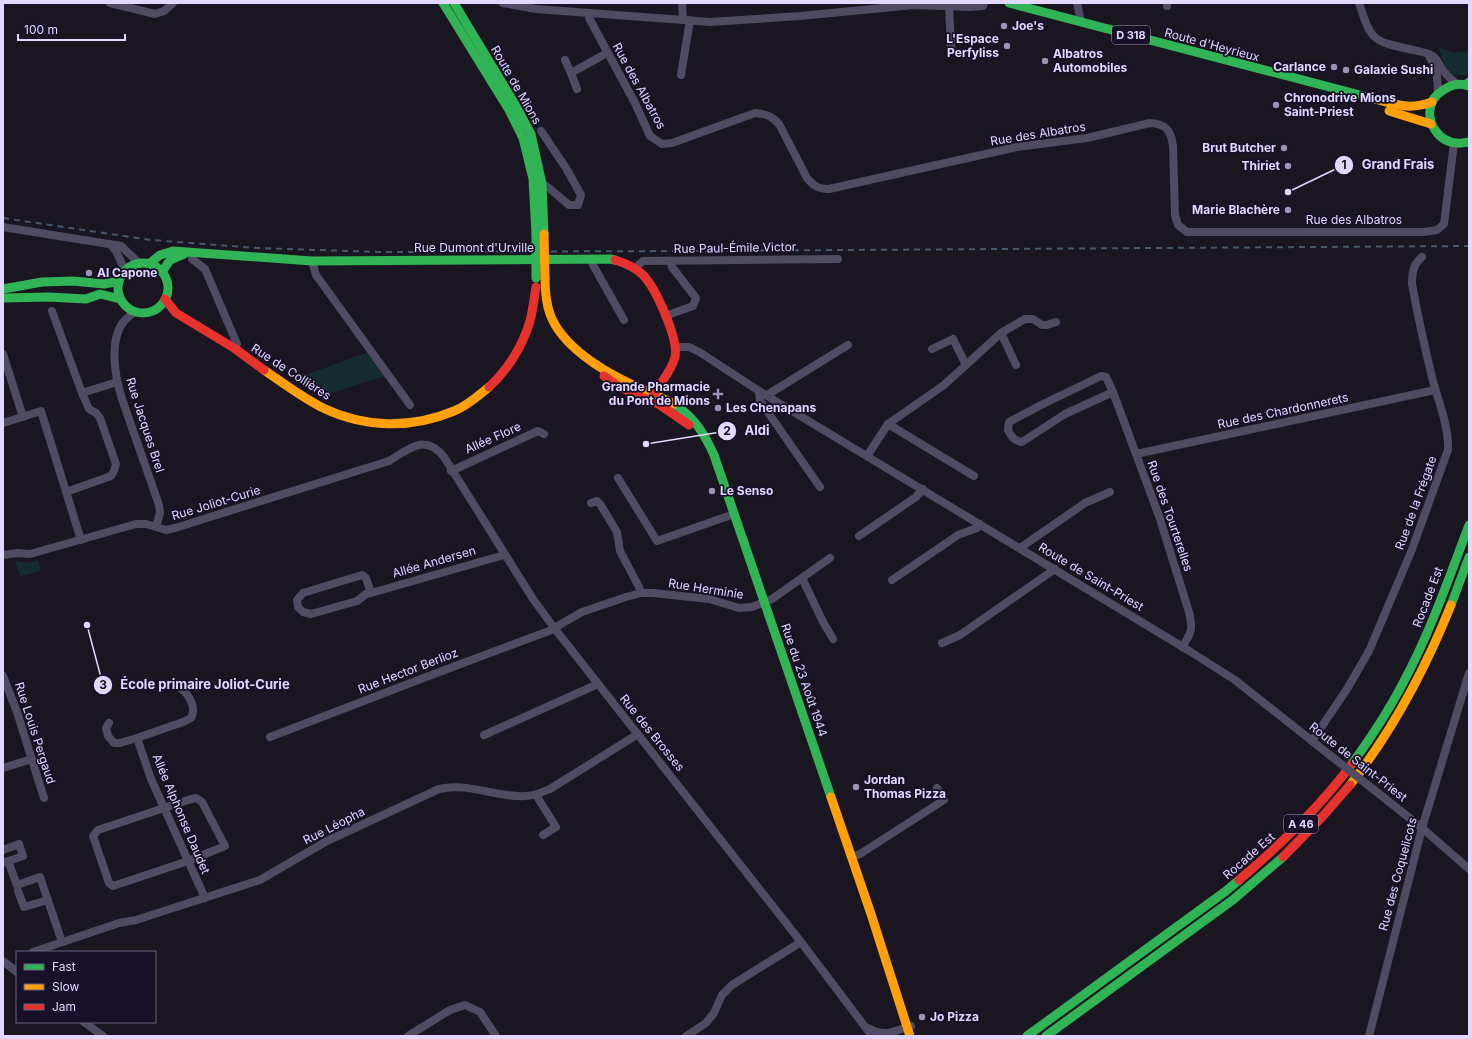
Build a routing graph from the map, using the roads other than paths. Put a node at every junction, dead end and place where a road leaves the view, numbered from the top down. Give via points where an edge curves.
1 (110, 3) edge
2 (173, 3) edge
3 (503, 3) edge
4 (682, 3) edge
5 (984, 3) edge
6 (1009, 3) edge
7 (1077, 3) edge
8 (1359, 3) edge
9 (452, 4) edge
10 (517, 4) edge
11 (950, 5) junction
12 (589, 13) junction
13 (686, 20) junction
14 (1081, 22) junction
15 (951, 46) dead end
16 (607, 53) junction
17 (1428, 54) junction
18 (565, 60) dead end
19 (1270, 72) junction
20 (571, 73) junction
21 (681, 75) dead end
22 (1465, 84) edge
23 (577, 89) dead end
24 (1438, 93) junction
25 (1432, 102) junction
26 (1431, 124) junction
27 (541, 131) dead end
28 (1469, 142) edge
29 (1454, 143) junction
30 (533, 179) junction
31 (542, 184) junction
32 (3, 226) edge
33 (540, 234) junction
34 (110, 244) junction
35 (190, 253) junction
36 (1422, 257) dead end
37 (838, 258) dead end
38 (591, 259) junction
39 (671, 260) junction
40 (312, 261) junction
41 (139, 263) junction
42 (149, 264) junction
43 (635, 268) junction
44 (125, 270) junction
45 (162, 272) junction
46 (119, 281) junction
47 (539, 281) junction
48 (3, 289) edge
49 (3, 298) edge
50 (120, 299) junction
51 (165, 299) junction
52 (52, 311) dead end
53 (136, 312) junction
54 (665, 316) junction
55 (624, 320) dead end
56 (1056, 322) dead end
57 (1001, 333) junction
58 (848, 345) dead end
59 (676, 347) junction
60 (234, 348) junction
61 (932, 349) dead end
62 (3, 354) edge
63 (966, 365) junction
64 (1016, 365) dead end
65 (665, 378) junction
66 (117, 382) junction
67 (1436, 390) junction
68 (1113, 392) junction
69 (763, 393) junction
70 (82, 394) junction
71 (653, 397) junction
72 (661, 401) junction
73 (410, 405) dead end
74 (23, 417) junction
75 (3, 423) edge
76 (888, 424) junction
77 (544, 434) dead end
78 (432, 446) joint
79 (1136, 454) junction
80 (867, 456) junction
81 (451, 471) junction
82 (974, 476) dead end
83 (618, 478) dead end
84 (820, 488) dead end
85 (923, 489) junction
86 (66, 492) junction
87 (1110, 492) dead end
88 (591, 502) dead end
89 (734, 514) junction
90 (980, 524) junction
91 (1469, 525) edge
92 (156, 526) junction
93 (859, 536) dead end
94 (80, 540) junction
95 (1020, 548) junction
96 (3, 555) edge
97 (504, 555) junction
98 (1469, 557) edge
99 (830, 558) dead end
100 (1055, 569) junction
101 (802, 578) junction
102 (892, 580) dead end
103 (371, 593) junction
104 (641, 593) junction
105 (764, 603) junction
106 (555, 629) junction
107 (834, 638) dead end
108 (942, 642) dead end
109 (1182, 647) junction
110 (1469, 673) edge
111 (3, 676) edge
112 (598, 684) junction
113 (180, 688) dead end
114 (109, 723) dead end
115 (638, 734) junction
116 (484, 735) dead end
117 (270, 737) dead end
118 (137, 738) junction
119 (1312, 741) junction
120 (32, 759) junction
121 (3, 768) edge
122 (937, 788) dead end
123 (536, 795) junction
124 (44, 798) dead end
125 (164, 808) junction
126 (1422, 828) junction
127 (543, 835) dead end
128 (3, 850) edge
129 (851, 857) junction
130 (188, 861) junction
131 (6, 862) edge
132 (1469, 869) edge
133 (18, 891) dead end
134 (205, 898) junction
135 (48, 900) junction
136 (62, 942) junction
137 (801, 942) junction
138 (36, 951) edge
139 (3, 961) edge
140 (15, 967) edge
141 (85, 1023) edge
142 (866, 1027) junction
143 (910, 1029) edge
144 (103, 1036) edge
145 (408, 1036) edge
146 (496, 1036) edge
147 (686, 1036) edge
148 (872, 1036) edge
149 (915, 1036) edge
150 (1027, 1036) edge
151 (1046, 1036) edge
152 (1369, 1036) edge

1 - 2 street via 155,14 164,11
3 - 10 street
4 - 13 street
5 - 11 street via 983,6 977,7
6 - 14 main road, Route d'Heyrieux / D 318
7 - 14 street
8 - 17 street via 1367,28 1376,40
9 - 30 main road, Route de Mions via 520,131
9 - 31 main road, Route de Mions via 516,106 530,134 538,157
10 - 12 street
11 - 13 street via 914,5 726,22
11 - 15 street
12 - 13 street
12 - 16 street, Rue des Albatros via 589,18
13 - 21 street
14 - 19 main road, Route d'Heyrieux / D 318
16 - 20 street
16 - 29 street, Rue des Albatros via 650,136 662,144 672,143 755,114 765,114 773,117 779,124 807,178 820,189 1017,147 1088,138 1150,123 1159,124 1167,128 1172,136 1174,215 1178,225 1187,232 1437,230 1444,224
17 - 22 street via 1438,61 1442,70
17 - 24 street via 1434,64
18 - 20 street
19 - 25 main road, Route d'Heyrieux / D 318 via 1405,107
19 - 26 main road, Route d'Heyrieux / D 318
20 - 23 street
22 - 24 main road via 1444,88
24 - 25 main road
25 - 26 main road
26 - 29 main road via 1446,141
27 - 31 street via 581,195 578,205 569,205
28 - 29 main road
30 - 31 street
30 - 33 main road, Route de Mions
31 - 33 main road, Route de Mions
32 - 34 street
33 - 47 main road, bridge
34 - 41 street via 121,246
34 - 44 street
35 - 40 main road, Rue Dumont d'Urville
35 - 42 main road, Rue Dumont d'Urville via 173,251 160,255
35 - 45 main road, Rue Dumont d'Urville via 170,260
35 - 60 street via 192,259 205,269 237,344
36 - 67 street, Rue de la Frégate via 1414,266 1412,284
37 - 39 street, Rue Paul-Émile Victor
38 - 40 main road, Rue Dumont d'Urville
38 - 43 main road, Rue Dumont d'Urville via 622,261
38 - 55 street
39 - 43 street, Rue Paul-Émile Victor via 643,261
39 - 54 street via 672,267 696,298 693,306
40 - 73 street via 316,274
41 - 42 main road
41 - 44 main road
42 - 45 main road
43 - 54 main road, Rue Dumont d'Urville via 649,282
44 - 46 main road
45 - 51 main road via 168,287
46 - 48 main road via 104,284 42,282
46 - 50 main road
47 - 60 main road, Rue de Collières via 530,321 516,353 500,377 455,411 424,421 397,425 353,420 323,408
47 - 71 main road, Rue du 23 Août 1944 via 549,313 558,330 602,368
49 - 50 main road via 76,299 100,294
50 - 53 main road
51 - 53 main road via 151,312
51 - 60 main road, Rue de Collières via 176,313
52 - 70 street
53 - 66 street, Rue Jacques Brel via 125,320 119,333 115,367
54 - 59 main road, Rue Dumont d'Urville
56 - 57 street via 1042,325 1033,319 1025,319
57 - 63 street
57 - 64 street
58 - 69 street
59 - 65 main road
59 - 69 street, Route de Saint-Priest via 688,347 701,353
61 - 63 street via 953,339
62 - 74 street
63 - 76 street via 944,385
65 - 71 main road
65 - 72 main road
66 - 70 street
66 - 92 street, Rue Jacques Brel via 159,504 160,513
67 - 79 street, Rue des Chardonnerets
67 - 119 street, Rue de la Frégate via 1448,440 1448,450 1440,476 1369,651
68 - 68 street, Rue des Tourterelles via 1106,377 1102,376 1010,422 1008,430 1012,437 1022,442 1065,414
68 - 79 street, Rue des Tourterelles
69 - 80 street, Route de Saint-Priest
69 - 84 street via 760,401
70 - 86 street via 89,409 100,418 116,464 111,476
71 - 72 main road, Rue du 23 Août 1944
72 - 89 main road, Rue du 23 Août 1944 via 672,402 697,423 714,455
74 - 75 street
74 - 86 street via 41,411
76 - 80 street
76 - 82 street
77 - 81 street, Allée Flore via 538,431
78 - 81 street, Rue des Brosses via 438,450
78 - 92 street, Rue Joliot-Curie via 417,445 382,463 175,528 166,530
79 - 109 street, Rue des Tourterelles via 1159,516 1189,612 1191,632
80 - 85 street, Route de Saint-Priest
81 - 97 street, Rue des Brosses
83 - 89 street via 657,541
85 - 90 street, Route de Saint-Priest
85 - 93 street via 916,497
86 - 94 street
87 - 95 street via 1085,503
88 - 104 street via 597,501 600,504 617,532 620,550
89 - 105 main road, Rue du 23 Août 1944
90 - 95 street, Route de Saint-Priest
90 - 102 street via 977,528 958,535
91 - 150 main road, Rocade Est / A 46 via 1439,605 1404,683 1365,747 1315,810 1257,866 1226,891
92 - 94 street, Rue Joliot-Curie via 136,524
94 - 96 street, Rue Joliot-Curie via 30,554
95 - 100 street, Route de Saint-Priest
97 - 103 street, Allée Andersen
97 - 106 street, Rue des Brosses
98 - 151 main road, Rocade Est / A 46 via 1433,649 1413,688 1374,753 1344,793 1274,865 1234,900
99 - 101 street, Rue Herminie
100 - 108 street via 960,635
100 - 109 street, Route de Saint-Priest
101 - 105 street, Rue Herminie
101 - 107 street via 823,622
103 - 103 street, Allée Andersen via 357,601 311,614 303,612 298,607 297,600 303,593 362,575 366,578
104 - 105 street, Rue Herminie via 709,599 739,608
104 - 106 street, Rue Herminie via 582,612
105 - 129 main road, Rue du 23 Août 1944
106 - 112 street, Rue des Brosses
106 - 117 street, Rue Hector Berlioz
109 - 119 street, Route de Saint-Priest via 1234,680
110 - 126 street, Rue des Coquelicots
111 - 120 street, Rue Louis Pergaud
112 - 115 street, Rue des Brosses
112 - 116 street
113 - 118 street via 187,692 193,711 191,718
114 - 118 street via 106,728 108,736 114,743
115 - 123 street, Rue Léopha
115 - 137 street, Rue des Brosses
118 - 125 street, Allée Alphonse Daudet via 150,779
119 - 126 street, Route de Saint-Priest, bridge
120 - 121 street
120 - 124 street, Rue Louis Pergaud
122 - 129 street via 944,800 860,854
123 - 127 street via 556,827
123 - 134 street, Rue Léopha via 518,796 460,786 439,789 326,841 260,880
125 - 130 street, Allée Alphonse Daudet
125 - 130 street via 196,798 202,802 225,846
125 - 130 street via 98,830 93,836 109,883 113,886
126 - 132 street, Route de Saint-Priest
126 - 152 street, Rue des Coquelicots
128 - 131 street via 19,844 23,856
129 - 143 main road, Rue du 23 Août 1944
130 - 134 street, Allée Alphonse Daudet
131 - 135 street via 17,885 40,877
133 - 135 street via 24,907
134 - 136 street, Rue Léopha
135 - 136 street
136 - 138 street, Rue Léopha
137 - 142 street, Rue des Brosses
137 - 147 street via 732,985 722,995 706,1023
139 - 140 street
141 - 144 street
142 - 143 street via 884,1034
142 - 148 street, Rue des Brosses
143 - 149 main road, Rue du 23 Août 1944
145 - 146 street via 450,1010 465,1005 480,1012

